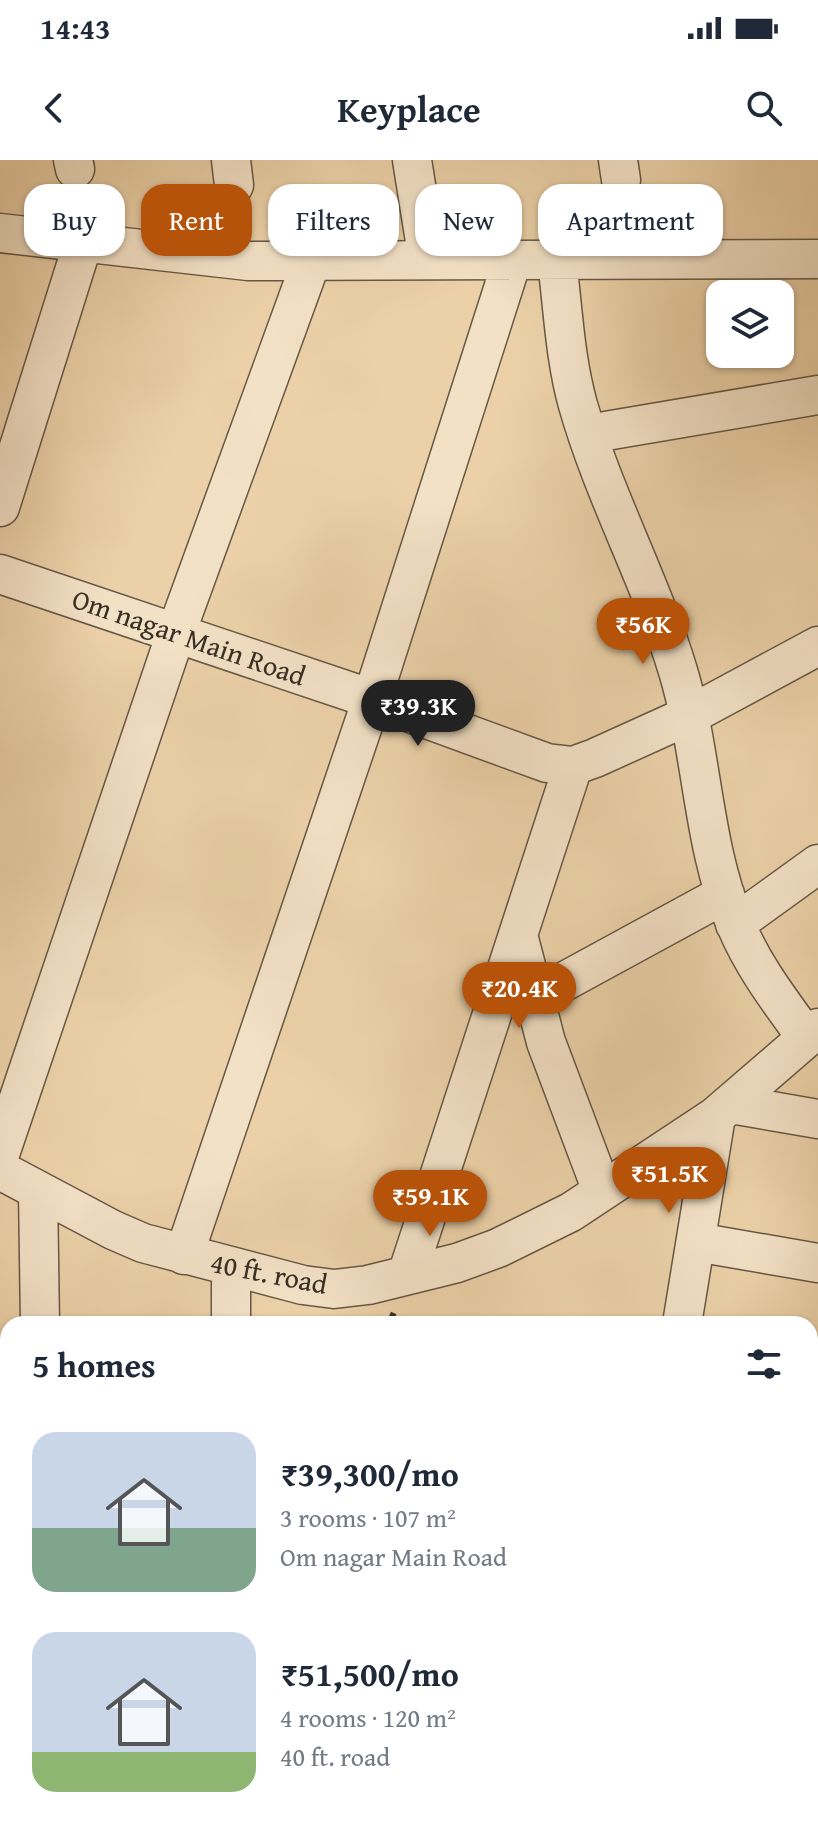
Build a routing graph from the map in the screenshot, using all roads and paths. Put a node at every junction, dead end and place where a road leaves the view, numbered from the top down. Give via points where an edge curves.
1 (412, 160) edge
2 (0, 233) edge
3 (24, 236) edge
4 (125, 248) edge
5 (79, 256) edge
6 (818, 259) edge
7 (428, 260) junction
8 (512, 261) junction
9 (557, 261) junction
10 (311, 262) junction
11 (818, 395) edge
12 (588, 434) junction
13 (0, 507) edge
14 (0, 574) edge
15 (176, 633) junction
16 (818, 646) edge
17 (372, 699) junction
18 (690, 715) junction
19 (573, 766) junction
20 (818, 864) edge
21 (730, 909) junction
22 (518, 935) junction
23 (534, 998) junction
24 (812, 1033) edge
25 (723, 1110) junction
26 (818, 1119) edge
27 (0, 1154) edge
28 (0, 1170) edge
29 (38, 1191) junction
30 (602, 1191) junction
31 (696, 1242) junction
32 (184, 1255) junction
33 (818, 1263) edge
34 (231, 1268) junction
35 (407, 1275) junction
36 (40, 1316) edge
37 (231, 1316) edge
38 (683, 1316) edge

1 - 7 street
2 - 3 street
4 - 10 street
5 - 13 street
6 - 9 street
7 - 8 street
7 - 10 street
8 - 9 street
8 - 17 street
9 - 12 street via 577,402
10 - 15 street
11 - 12 street
12 - 18 street
14 - 15 street, Om nagar Main Road
15 - 17 street, Om nagar Main Road
15 - 27 street
16 - 18 street
17 - 19 street, Om nagar Main Road via 547,763
17 - 32 street
18 - 19 street
18 - 21 street
19 - 22 street
20 - 21 street
21 - 23 street
21 - 24 street via 770,988
22 - 23 street
22 - 35 street
23 - 30 street
24 - 25 street, 40 ft. road
25 - 26 street
25 - 30 street, 40 ft. road
25 - 31 street
28 - 29 street, 40 ft. road
29 - 32 street, 40 ft. road via 113,1230
29 - 36 street
30 - 35 street, 40 ft. road via 498,1248
31 - 33 street
31 - 38 street
32 - 34 street, 40 ft. road
34 - 35 street, 40 ft. road via 334,1289
34 - 37 street

